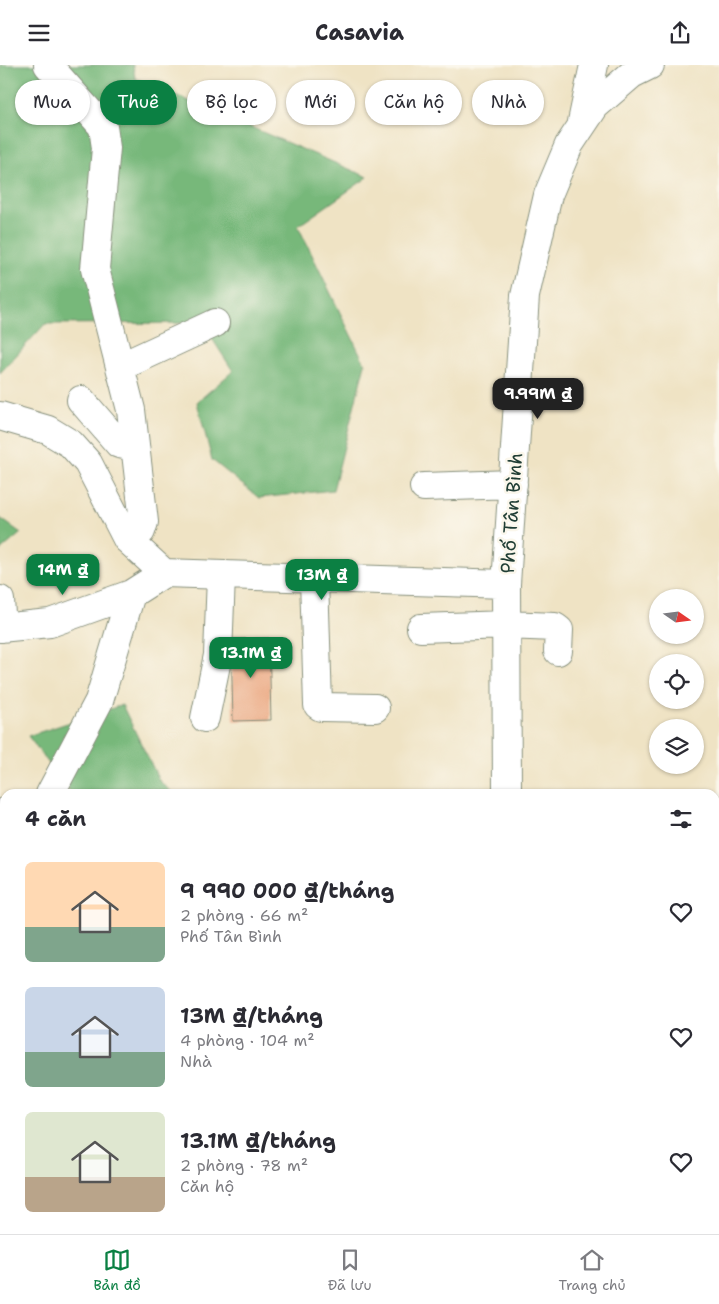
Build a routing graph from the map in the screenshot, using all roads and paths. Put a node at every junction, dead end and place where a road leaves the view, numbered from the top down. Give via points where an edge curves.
1 (48, 65) edge
2 (594, 65) edge
3 (650, 65) edge
4 (581, 126) junction
5 (214, 323) dead end
6 (120, 367) junction
7 (81, 400) dead end
8 (0, 416) edge
9 (135, 447) junction
10 (512, 484) junction
11 (424, 487) dead end
12 (126, 539) junction
13 (164, 573) junction
14 (221, 575) junction
15 (314, 579) junction
16 (506, 583) junction
17 (131, 594) junction
18 (0, 600) edge
19 (506, 625) junction
20 (1, 628) edge
21 (421, 628) dead end
22 (558, 651) dead end
23 (375, 708) dead end
24 (204, 718) dead end
25 (53, 789) edge
26 (507, 789) edge

1 - 6 street via 103,127 106,148 95,269
2 - 4 street
3 - 4 street, Phố Tân Bình via 632,74 595,106
4 - 10 street, Phố Tân Bình via 569,145 548,195 525,297
5 - 6 street
6 - 9 street via 131,410
7 - 9 street via 119,444
8 - 12 street via 48,430 71,444 88,463
9 - 12 street via 144,522 141,531
10 - 11 street
10 - 16 street, Phố Tân Bình
12 - 13 street
13 - 14 street
13 - 17 street
14 - 15 street
14 - 24 street via 218,655
15 - 16 street
15 - 23 street via 318,705
16 - 19 street, Phố Tân Bình
17 - 20 street via 50,623
17 - 25 street via 99,701
18 - 20 street
19 - 21 street
19 - 22 street via 556,627 559,631
19 - 26 street, Phố Tân Bình

